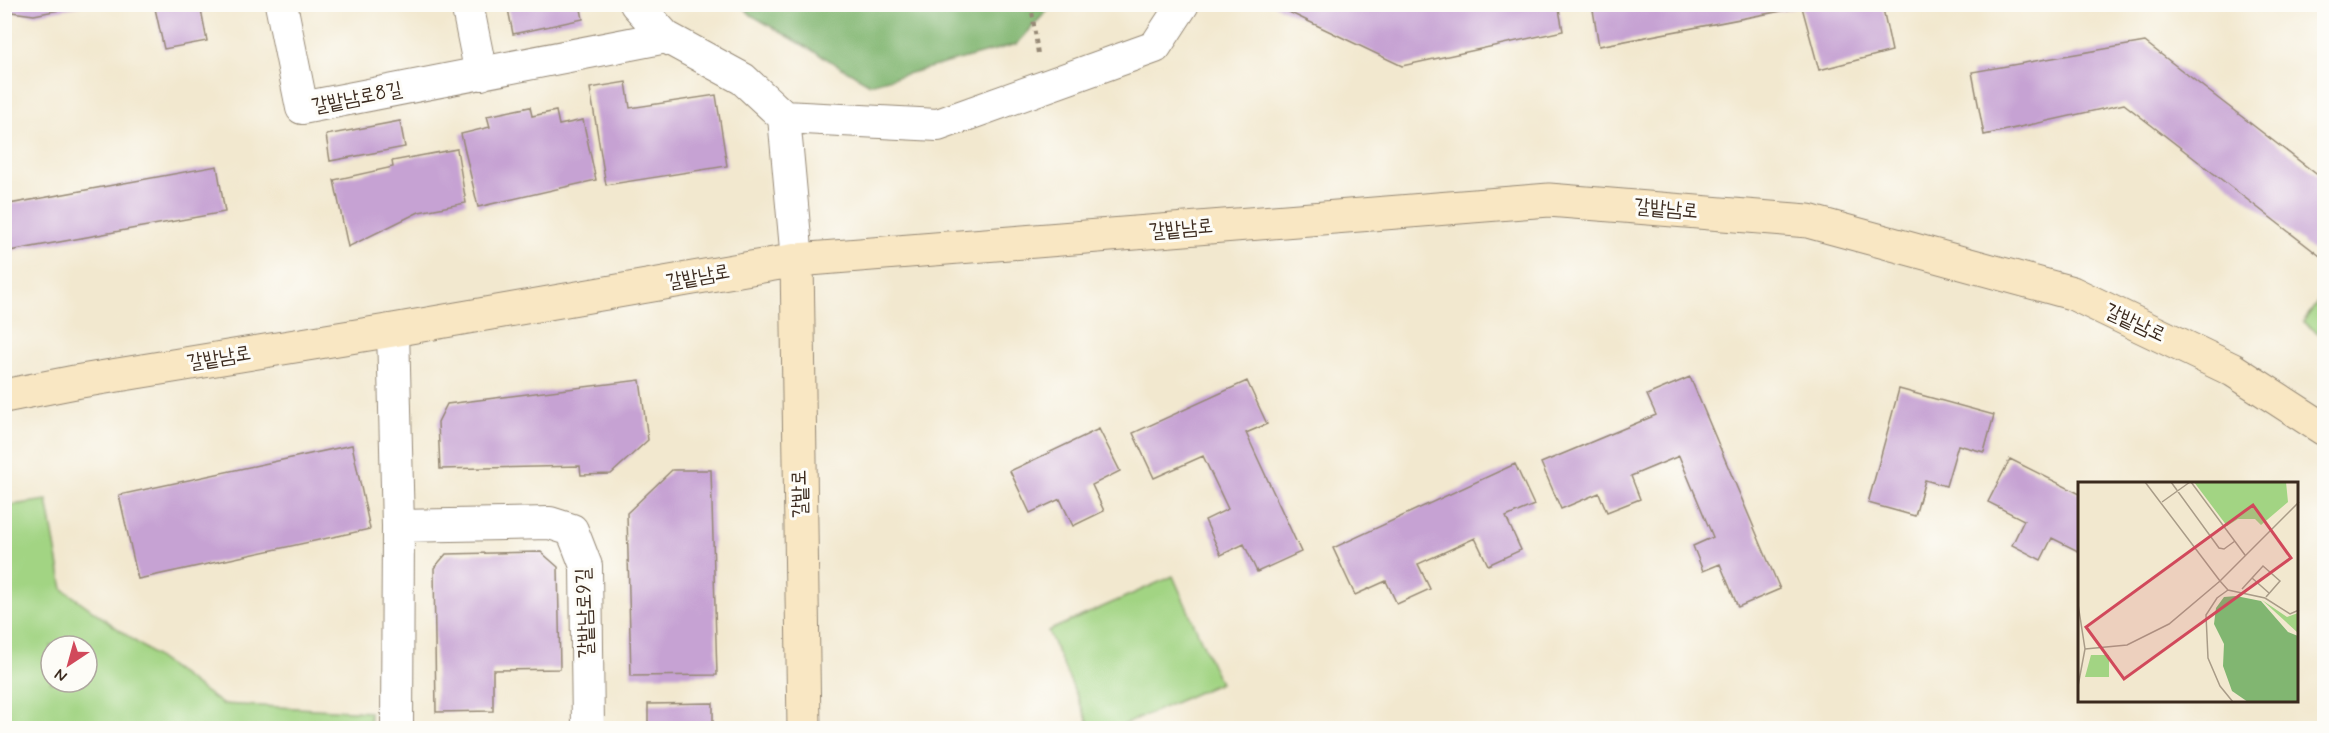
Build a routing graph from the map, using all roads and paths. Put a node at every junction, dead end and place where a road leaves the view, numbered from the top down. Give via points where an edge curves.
1 (281, 4) edge
2 (467, 4) edge
3 (636, 4) edge
4 (1183, 4) edge
5 (666, 37) junction
6 (481, 74) junction
7 (784, 117) junction
8 (797, 260) junction
9 (393, 330) junction
10 (4, 396) edge
11 (2325, 429) edge
12 (398, 526) junction
13 (397, 729) edge
14 (588, 729) edge
15 (804, 729) edge

1 - 6 street, 갈밭남로8길 via 302,108
2 - 6 street
3 - 5 street
4 - 7 street via 1155,47 938,125
5 - 6 street, 갈밭남로8길
5 - 7 street via 743,79
7 - 8 street
8 - 9 main road, 갈밭남로
8 - 11 main road, 갈밭남로 via 1549,200 1808,221 2072,293 2233,370
8 - 15 main road, 갈밭로
9 - 10 main road, 갈밭남로
9 - 12 street
12 - 13 street
12 - 14 street, 갈밭남로9길 via 550,523 572,530 586,566

